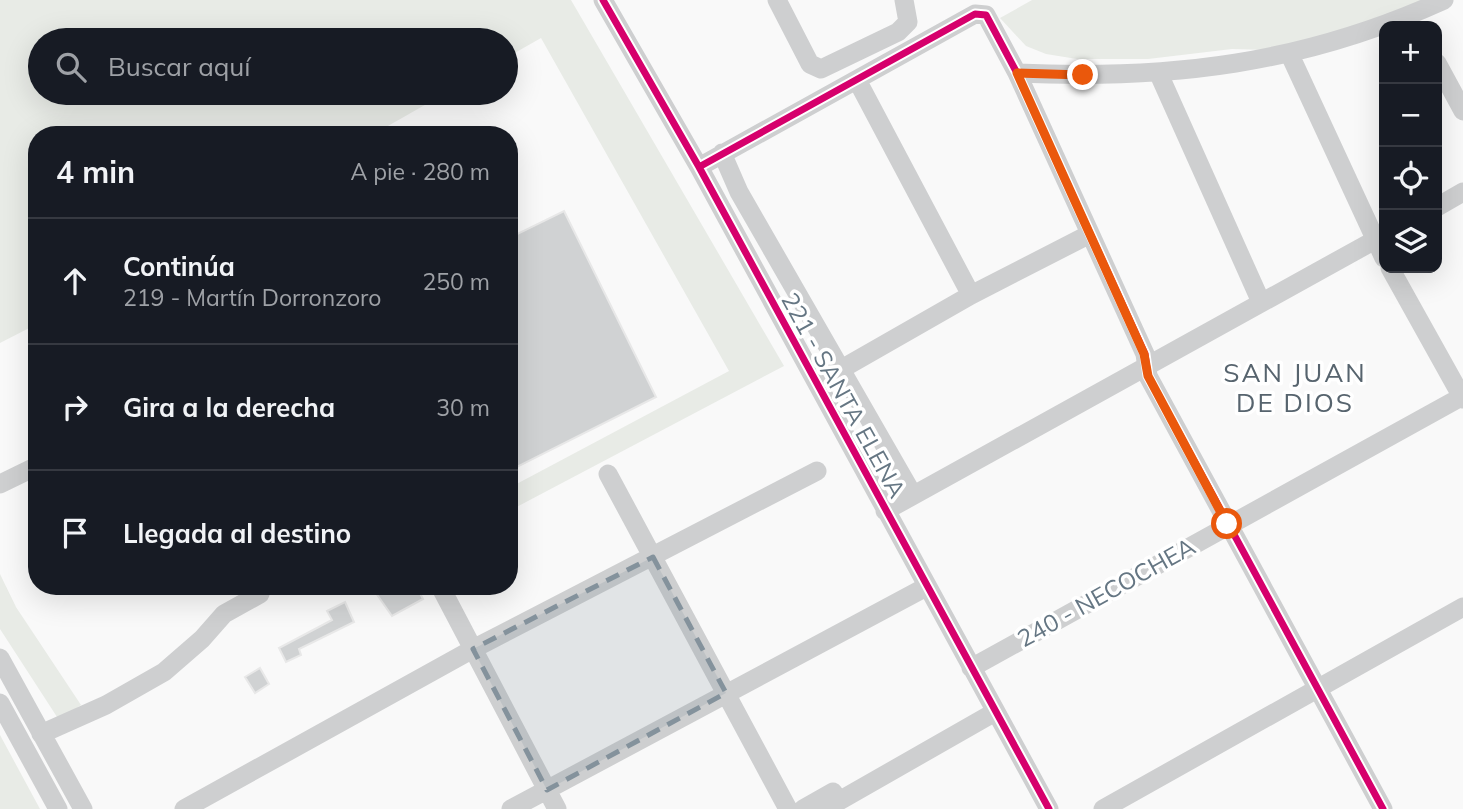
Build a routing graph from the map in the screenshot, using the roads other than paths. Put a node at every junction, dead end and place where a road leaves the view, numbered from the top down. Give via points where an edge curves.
1 (603, 0) edge
2 (777, 0) edge
3 (904, 0) edge
4 (1444, 0) edge
5 (1413, 21) edge
6 (1379, 30) edge
7 (1290, 55) junction
8 (1158, 72) junction
9 (1442, 72) edge
10 (1017, 73) junction
11 (857, 80) junction
12 (1463, 111) edge
13 (722, 153) junction
14 (699, 167) junction
15 (1463, 192) edge
16 (1442, 204) edge
17 (1088, 235) junction
18 (1379, 241) edge
19 (1379, 246) edge
20 (1393, 273) edge
21 (971, 295) junction
22 (1261, 302) junction
23 (1146, 365) junction
24 (841, 369) junction
25 (816, 383) junction
26 (1463, 398) edge
27 (28, 470) edge
28 (817, 471) dead end
29 (608, 474) dead end
30 (0, 484) edge
31 (913, 495) junction
32 (885, 511) junction
33 (1227, 524) junction
34 (653, 557) junction
35 (926, 587) junction
36 (258, 595) edge
37 (445, 595) edge
38 (1463, 607) edge
39 (473, 649) junction
40 (0, 658) edge
41 (971, 668) junction
42 (1316, 687) junction
43 (726, 694) junction
44 (0, 703) edge
45 (995, 712) junction
46 (974, 722) junction
47 (41, 734) junction
48 (547, 790) junction
49 (58, 809) edge
50 (83, 809) edge
51 (184, 809) edge
52 (511, 809) edge
53 (557, 809) edge
54 (788, 809) edge
55 (803, 809) edge
56 (824, 809) edge
57 (1049, 809) edge
58 (1103, 809) edge
59 (1382, 809) edge

1 - 14 street, 221 - SANTA ELENA
2 - 3 street via 810,64 821,69 898,32 908,22
4 - 5 street
6 - 7 street
7 - 8 street
7 - 18 street
8 - 10 street
8 - 22 street
9 - 12 street
10 - 11 street via 986,15 975,14
10 - 17 street
11 - 13 street
11 - 21 street
13 - 14 street
13 - 24 street, 221 - SANTA ELENA via 739,192
14 - 25 street, 221 - SANTA ELENA
15 - 16 street
17 - 21 street
17 - 23 street
19 - 22 street
20 - 26 street
21 - 24 street
22 - 23 street
23 - 31 street
23 - 33 street
24 - 25 street
24 - 31 street, 221 - SANTA ELENA
25 - 32 street, 221 - SANTA ELENA
26 - 33 street, 240 - NECOCHEA
27 - 30 street
28 - 34 street
29 - 34 street
31 - 32 street
32 - 35 street, 221 - SANTA ELENA
33 - 41 street, 240 - NECOCHEA
33 - 42 street
34 - 39 street
34 - 43 street
35 - 41 street, 221 - SANTA ELENA
35 - 43 street
36 - 47 street via 224,614 164,671 106,705
37 - 39 street
38 - 42 street
39 - 48 street
39 - 51 street
40 - 47 street
41 - 45 street, 221 - SANTA ELENA
42 - 58 street
42 - 59 street
43 - 48 street
43 - 54 street
44 - 49 street
45 - 46 street
45 - 57 street, 221 - SANTA ELENA
46 - 55 street via 943,729
46 - 56 street
47 - 50 street
48 - 52 street
48 - 53 street

